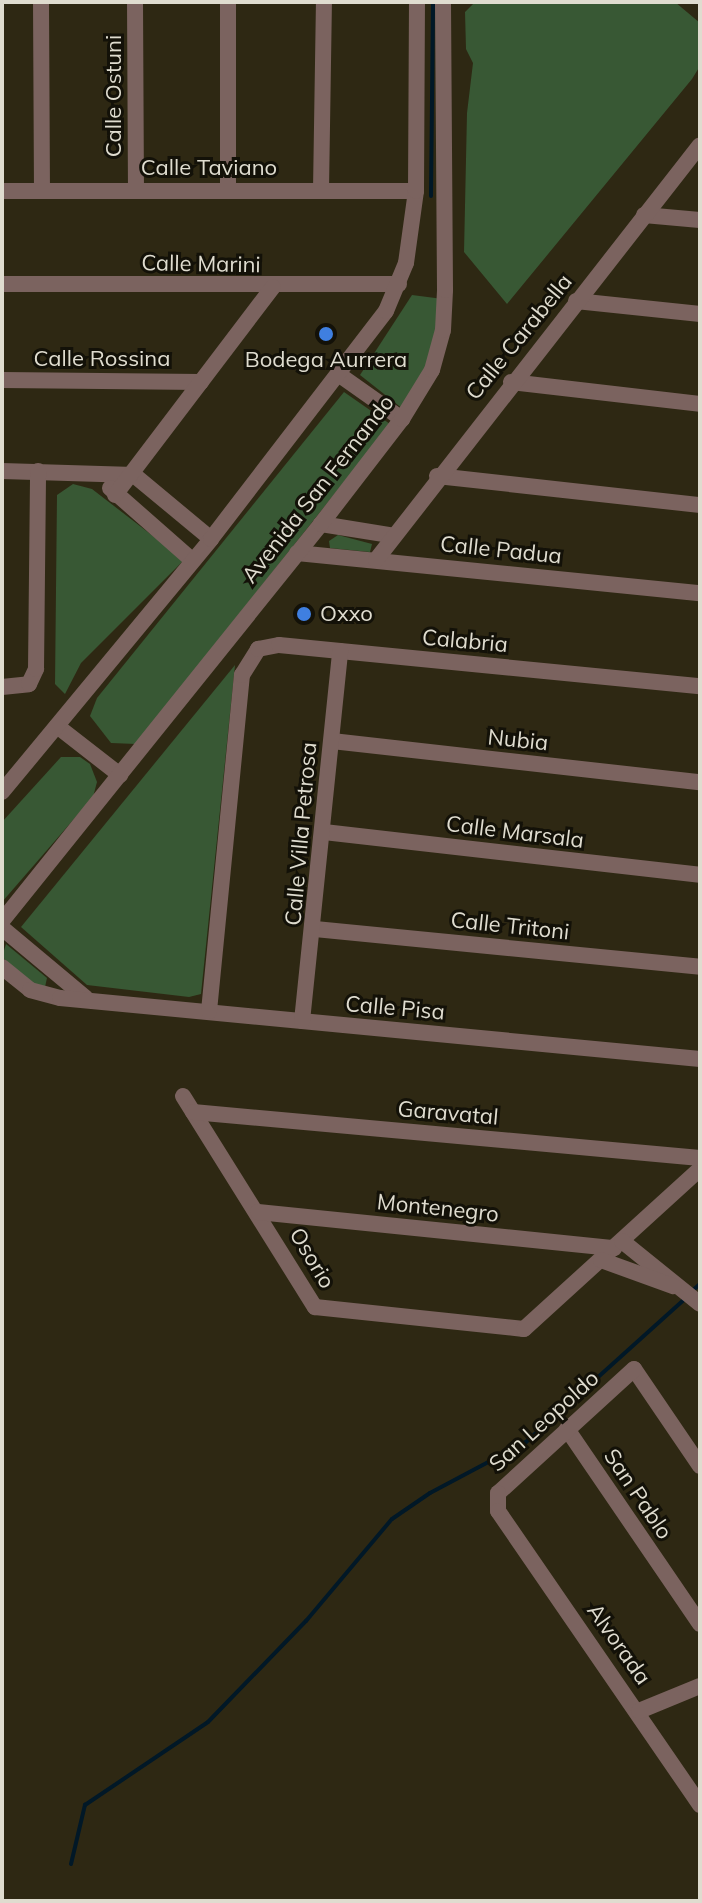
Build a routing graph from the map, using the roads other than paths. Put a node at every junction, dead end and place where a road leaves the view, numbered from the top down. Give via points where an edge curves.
1 (41, 2) edge
2 (135, 2) edge
3 (228, 2) edge
4 (324, 2) edge
5 (417, 2) edge
6 (443, 2) edge
7 (700, 145) edge
8 (321, 190) junction
9 (2, 191) edge
10 (42, 191) junction
11 (136, 191) junction
12 (228, 191) junction
13 (416, 191) junction
14 (644, 215) junction
15 (700, 220) edge
16 (2, 284) edge
17 (399, 284) junction
18 (273, 287) junction
19 (576, 301) junction
20 (700, 314) edge
21 (341, 376) junction
22 (2, 380) edge
23 (201, 382) junction
24 (511, 382) junction
25 (700, 404) edge
26 (402, 419) junction
27 (2, 471) edge
28 (38, 471) junction
29 (100, 474) junction
30 (134, 475) junction
31 (437, 476) junction
32 (115, 495) junction
33 (700, 505) edge
34 (321, 524) junction
35 (390, 535) junction
36 (211, 539) junction
37 (297, 553) junction
38 (192, 560) junction
39 (376, 560) junction
40 (700, 593) edge
41 (340, 651) junction
42 (700, 686) edge
43 (2, 687) edge
44 (57, 726) junction
45 (332, 741) junction
46 (120, 775) junction
47 (700, 782) edge
48 (2, 792) edge
49 (324, 832) junction
50 (700, 875) edge
51 (2, 921) edge
52 (2, 928) edge
53 (315, 929) junction
54 (2, 967) edge
55 (700, 967) edge
56 (86, 998) junction
57 (209, 1011) junction
58 (302, 1021) junction
59 (700, 1059) edge
60 (183, 1096) dead end
61 (193, 1112) junction
62 (700, 1158) edge
63 (700, 1169) edge
64 (258, 1212) junction
65 (618, 1244) junction
66 (601, 1260) junction
67 (686, 1291) junction
68 (700, 1304) edge
69 (567, 1429) junction
70 (700, 1466) edge
71 (498, 1511) joint
72 (700, 1624) edge
73 (700, 1686) edge
74 (639, 1711) junction
75 (698, 1800) edge

1 - 10 street
2 - 11 street, Calle Ostuni
3 - 12 street
4 - 8 street
5 - 13 street
6 - 26 street, Avenida San Fernando via 443,330 432,370
7 - 14 street, Calle Carabella
8 - 12 street, Calle Taviano
8 - 13 street, Calle Taviano
9 - 10 street, Calle Taviano
10 - 11 street, Calle Taviano
11 - 12 street, Calle Taviano
13 - 17 street
14 - 15 street
14 - 19 street, Calle Carabella
16 - 18 street, Calle Marini
17 - 18 street, Calle Marini
17 - 21 street
18 - 23 street
19 - 20 street
19 - 24 street, Calle Carabella
21 - 26 street
21 - 36 street
22 - 23 street, Calle Rossina
23 - 30 street
24 - 25 street
24 - 31 street, Calle Carabella
26 - 34 street, Avenida San Fernando
27 - 28 street
28 - 29 street
28 - 43 street via 36,669 29,684
29 - 30 street
29 - 32 street
30 - 32 street
30 - 36 street
31 - 33 street
31 - 35 street, Calle Carabella
32 - 38 street
34 - 35 street
34 - 37 street, Avenida San Fernando
35 - 39 street, Calle Carabella
36 - 38 street
37 - 39 street, Calle Padua
37 - 46 street, Avenida San Fernando
38 - 44 street
39 - 40 street, Calle Padua
41 - 42 street, Calabria
41 - 45 street, Calle Villa Petrosa
41 - 57 street, Calabria via 263,646 251,655 242,675
44 - 46 street
44 - 48 street
45 - 47 street, Nubia
45 - 49 street, Calle Villa Petrosa
46 - 51 street, Avenida San Fernando
49 - 50 street, Calle Marsala
49 - 53 street, Calle Villa Petrosa
52 - 56 street
53 - 55 street, Calle Tritoni
53 - 58 street, Calle Villa Petrosa
54 - 56 street, Calle Pisa via 41,994
56 - 57 street, Calle Pisa
57 - 58 street, Calle Pisa
58 - 59 street, Calle Pisa
60 - 61 street, Osorio
61 - 62 street, Garavatal
61 - 64 street, Osorio
63 - 65 street
64 - 65 street, Montenegro
64 - 66 street, Osorio via 315,1307 524,1329
65 - 66 street
65 - 67 street
66 - 67 street
67 - 68 street
69 - 70 street, San Leopoldo via 634,1369
69 - 71 street, San Leopoldo via 498,1493
69 - 72 street, San Pablo
71 - 74 street, Alvorada
73 - 74 street
74 - 75 street, Alvorada

